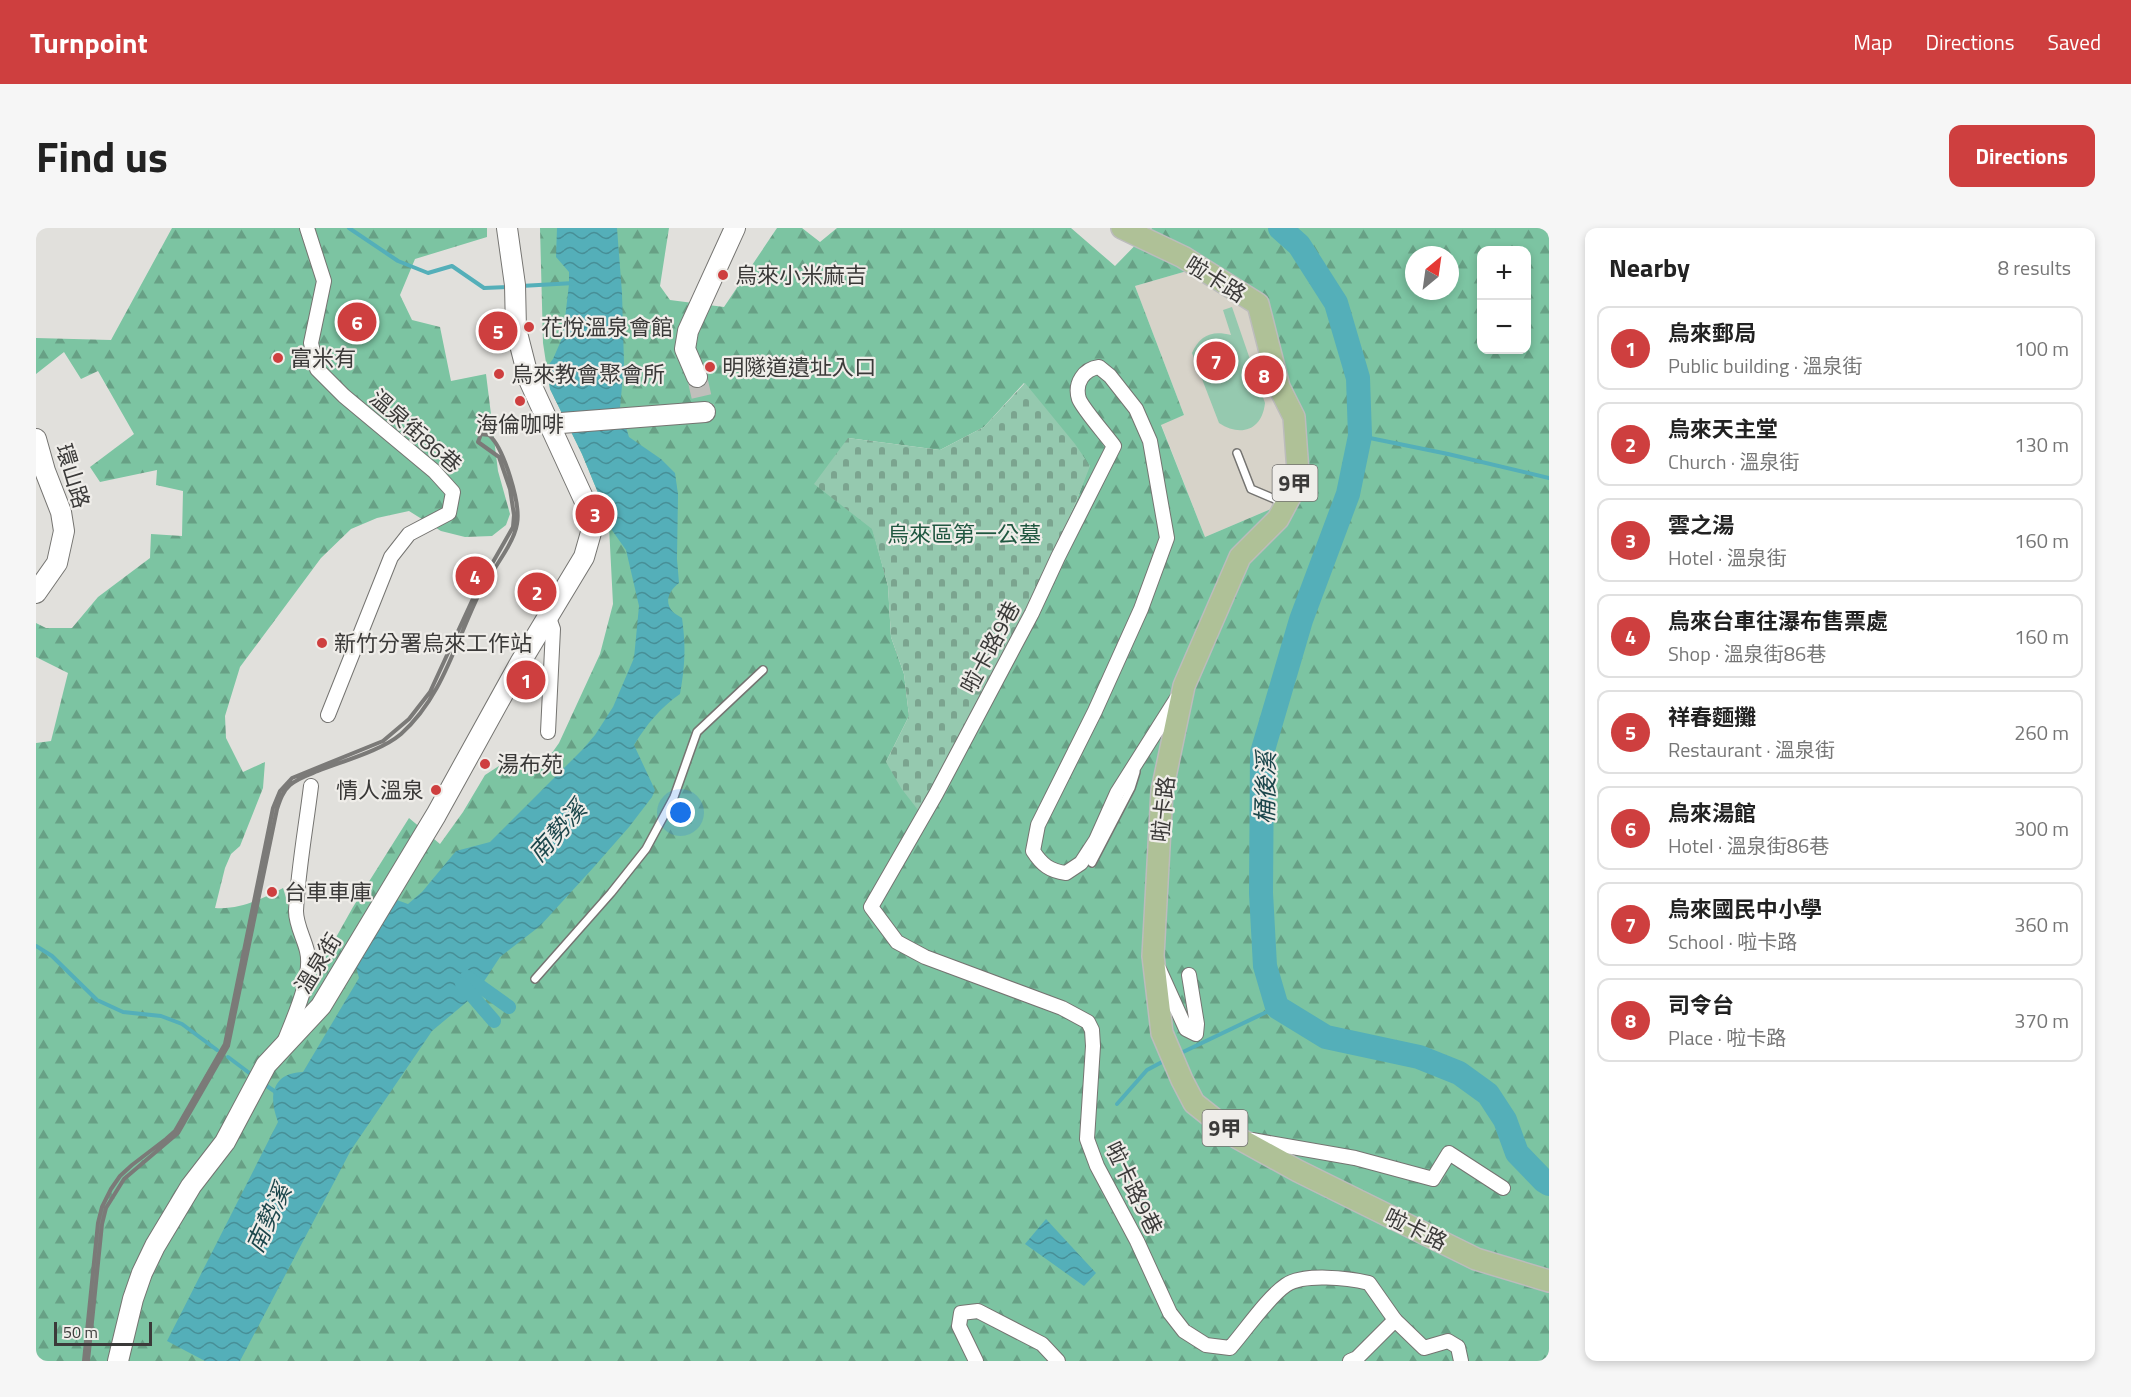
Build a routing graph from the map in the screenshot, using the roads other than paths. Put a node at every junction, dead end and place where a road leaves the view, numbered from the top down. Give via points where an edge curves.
1 (307, 228) edge
2 (507, 228) edge
3 (735, 228) edge
4 (1122, 228) edge
5 (698, 377) tunnel mouth
6 (705, 412) dead end
7 (548, 424) junction
8 (36, 439) edge
9 (1237, 453) dead end
10 (1286, 504) junction
11 (36, 593) edge
12 (548, 615) junction
13 (763, 670) dead end
14 (1184, 686) junction
15 (328, 715) dead end
16 (549, 732) dead end
17 (1144, 749) junction
18 (311, 786) dead end
19 (1092, 863) dead end
20 (1153, 956) junction
21 (1189, 975) dead end
22 (535, 979) dead end
23 (284, 1045) junction
24 (1238, 1138) junction
25 (1503, 1188) dead end
26 (1549, 1281) edge
27 (1395, 1320) junction
28 (1424, 1354) edge
29 (118, 1361) edge
30 (976, 1361) edge
31 (1058, 1361) edge
32 (1350, 1361) edge
33 (1461, 1361) edge

1 - 15 street, 溫泉街86巷 via 324,281 311,343 317,369 453,492 449,513 409,534 391,557
2 - 7 street, 溫泉街 via 516,329 529,380
3 - 5 street via 688,331 686,349
4 - 10 main road, 啦卡路 / 9甲 via 1183,257 1258,304 1279,387 1294,417 1298,472
6 - 7 street
7 - 12 street, 溫泉街 via 586,504 592,529 584,557
8 - 11 street, 環山路 via 64,531 57,563
9 - 10 lane via 1251,489
10 - 14 main road, 啦卡路 / 9甲 via 1278,519 1240,557
12 - 16 street via 553,629
12 - 23 street, 溫泉街 via 436,815 321,1006
13 - 22 lane via 697,732 674,797 646,849
14 - 17 street, 啦卡路9巷
14 - 20 main road, 啦卡路 / 9甲 via 1162,791
17 - 19 lane via 1131,788
17 - 27 street, 啦卡路9巷 via 1082,863 1066,873 1052,871 1039,861 1033,851 1038,825 1141,609 1167,538 1150,441 1136,409 1110,376 1099,367 1090,368 1080,378 1080,399 1114,446 1032,613 871,907 897,942 925,957 1062,1008 1088,1022 1093,1046 1087,1139 1170,1313 1184,1331 1206,1345 1230,1348 1287,1284 1308,1279 1350,1278 1369,1283
18 - 23 street via 296,914 308,952 307,973
20 - 21 street via 1186,1029 1196,1034
20 - 24 main road, 啦卡路 / 9甲 via 1162,1033 1182,1080 1194,1102
23 - 29 street, 溫泉街 via 266,1065 225,1142 191,1186 155,1246 133,1299
24 - 25 street via 1355,1158 1433,1179 1449,1153
24 - 26 main road, 啦卡路 / 9甲 via 1298,1172 1476,1259
27 - 28 street
27 - 32 street
28 - 33 street via 1448,1341 1458,1347
30 - 31 street via 959,1326 961,1313 978,1311 1042,1344

